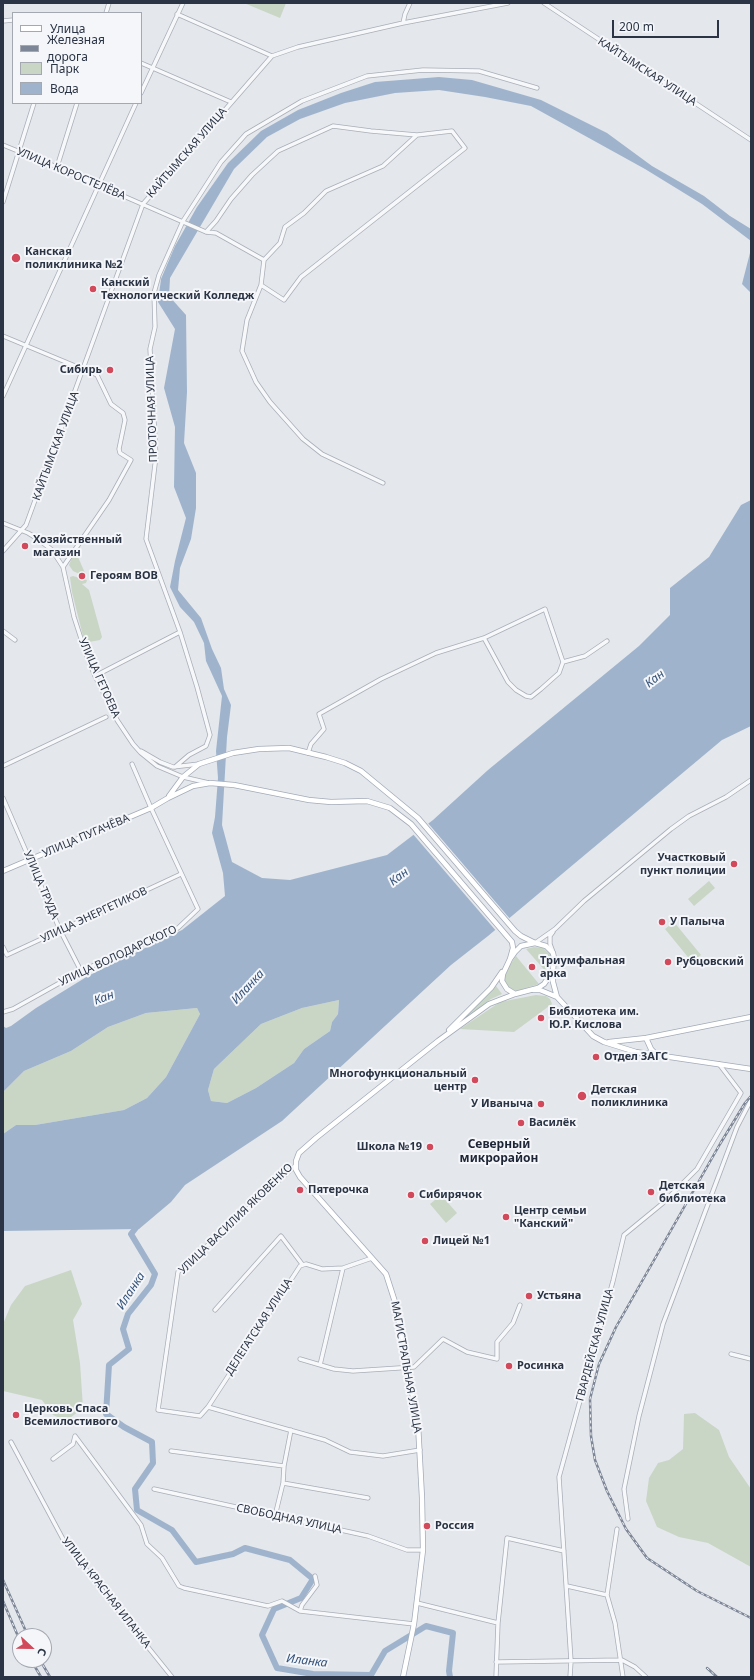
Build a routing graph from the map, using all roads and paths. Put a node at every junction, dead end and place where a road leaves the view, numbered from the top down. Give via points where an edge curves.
1 (183, 3) edge
2 (410, 3) edge
3 (484, 3) edge
4 (508, 3) edge
5 (544, 3) edge
6 (482, 8) junction
7 (178, 14) junction
8 (403, 23) junction
9 (272, 56) junction
10 (142, 63) edge
11 (152, 68) junction
12 (537, 88) dead end
13 (142, 91) edge
14 (231, 102) junction
15 (34, 104) edge
16 (77, 104) edge
17 (136, 104) edge
18 (417, 135) junction
19 (751, 140) edge
20 (3, 145) edge
21 (18, 151) junction
22 (57, 167) junction
23 (99, 185) junction
24 (3, 202) edge
25 (143, 204) junction
26 (183, 221) junction
27 (206, 232) junction
28 (264, 260) junction
29 (261, 285) junction
30 (3, 336) edge
31 (26, 346) junction
32 (84, 370) junction
33 (3, 396) edge
34 (383, 483) dead end
35 (3, 523) edge
36 (21, 530) junction
37 (3, 551) edge
38 (63, 567) junction
39 (3, 630) edge
40 (180, 632) junction
41 (484, 638) junction
42 (15, 640) dead end
43 (606, 641) dead end
44 (563, 662) junction
45 (95, 676) junction
46 (106, 717) dead end
47 (135, 747) junction
48 (308, 753) junction
49 (132, 764) dead end
50 (199, 764) junction
51 (3, 766) edge
52 (175, 767) junction
53 (183, 777) junction
54 (751, 780) edge
55 (210, 783) junction
56 (3, 798) edge
57 (168, 798) junction
58 (150, 808) junction
59 (30, 860) junction
60 (3, 871) edge
61 (182, 874) junction
62 (554, 929) junction
63 (60, 930) junction
64 (535, 943) junction
65 (3, 947) edge
66 (553, 953) junction
67 (510, 958) junction
68 (506, 966) junction
69 (81, 971) junction
70 (553, 971) junction
71 (533, 990) junction
72 (515, 994) junction
73 (557, 998) junction
74 (3, 1012) edge
75 (751, 1017) edge
76 (646, 1038) junction
77 (438, 1041) junction
78 (604, 1042) junction
79 (657, 1055) junction
80 (719, 1064) junction
81 (751, 1069) edge
82 (751, 1100) edge
83 (295, 1166) junction
84 (372, 1258) junction
85 (302, 1264) junction
86 (343, 1268) junction
87 (520, 1306) dead end
88 (215, 1310) dead end
89 (731, 1354) dead end
90 (300, 1359) dead end
91 (751, 1359) edge
92 (320, 1365) junction
93 (408, 1368) junction
94 (208, 1407) junction
95 (291, 1430) junction
96 (11, 1442) dead end
97 (420, 1450) junction
98 (171, 1451) dead end
99 (52, 1459) dead end
100 (284, 1466) junction
101 (283, 1483) junction
102 (154, 1490) dead end
103 (368, 1498) dead end
104 (275, 1516) junction
105 (628, 1519) dead end
106 (617, 1529) dead end
107 (423, 1550) junction
108 (564, 1551) junction
109 (315, 1576) dead end
110 (567, 1586) junction
111 (607, 1595) junction
112 (417, 1603) junction
113 (300, 1611) junction
114 (498, 1623) junction
115 (413, 1626) junction
116 (622, 1660) junction
117 (571, 1661) junction
118 (496, 1662) junction
119 (172, 1677) edge
120 (403, 1677) edge
121 (496, 1677) edge
122 (570, 1677) edge
123 (623, 1677) edge
124 (646, 1677) edge

1 - 7 street
2 - 8 street
3 - 6 street
4 - 6 street, КАЙТЫМСКАЯ УЛИЦА
5 - 19 street, КАЙТЫМСКАЯ УЛИЦА
6 - 8 street, КАЙТЫМСКАЯ УЛИЦА
7 - 9 street
7 - 11 street
8 - 9 street, КАЙТЫМСКАЯ УЛИЦА via 298,47
9 - 14 street, КАЙТЫМСКАЯ УЛИЦА
10 - 11 street
11 - 13 street
11 - 14 street
12 - 26 street, ПРОТОЧНАЯ УЛИЦА via 479,71 423,70 367,76 302,102 246,134 221,162
14 - 25 street, КАЙТЫМСКАЯ УЛИЦА
15 - 21 street
16 - 22 street
17 - 23 street
18 - 27 street via 333,126 312,135 278,151 252,175
18 - 28 street via 383,166 326,191 304,213 285,227 280,243
18 - 29 street via 452,131 465,148 301,277 284,300
20 - 21 street, УЛИЦА КОРОСТЕЛЁВА
21 - 22 street, УЛИЦА КОРОСТЕЛЁВА
21 - 24 street
22 - 23 street, УЛИЦА КОРОСТЕЛЁВА
23 - 25 street, УЛИЦА КОРОСТЕЛЁВА
23 - 31 street
25 - 26 street, УЛИЦА КОРОСТЕЛЁВА
25 - 32 street, КАЙТЫМСКАЯ УЛИЦА
26 - 27 street, УЛИЦА КОРОСТЕЛЁВА
26 - 40 street, ПРОТОЧНАЯ УЛИЦА via 159,275 154,293 155,327 150,349 156,456 146,540
27 - 28 street, УЛИЦА КОРОСТЕЛЁВА via 216,233
28 - 29 street
29 - 34 street via 247,320 242,351 256,382 270,402 304,439 322,454
30 - 31 street
31 - 32 street
31 - 33 street
32 - 36 street, КАЙТЫМСКАЯ УЛИЦА via 26,525
32 - 38 street via 97,375 112,404 123,413 125,424 119,450 131,460 109,500
35 - 36 street, УЛИЦА ГЕТОЕВА
36 - 37 street, КАЙТЫМСКАЯ УЛИЦА
36 - 38 street, УЛИЦА ГЕТОЕВА via 52,550
38 - 45 street, УЛИЦА ГЕТОЕВА via 74,618
39 - 42 street
40 - 45 street
40 - 52 street, ПРОТОЧНАЯ УЛИЦА via 198,686 210,735 206,746 189,755
41 - 44 street via 545,609
41 - 44 street via 508,682 526,696 531,697 546,685 559,673
41 - 48 street via 436,653 381,678 319,714 324,729 311,744
43 - 44 street via 585,656
45 - 47 street, УЛИЦА ГЕТОЕВА via 123,730
46 - 51 street
47 - 52 street via 160,762
47 - 53 street via 157,766
48 - 50 main road via 289,748 259,749
48 - 64 main road via 326,757 361,771 418,818 515,931
49 - 58 street
50 - 52 street
50 - 53 main road
53 - 55 street
53 - 57 main road
54 - 62 street via 672,828
55 - 57 main road, УЛИЦА ПУГАЧЁВА via 193,786
55 - 67 main road, УЛИЦА ПУГАЧЁВА via 234,785 309,800 367,800 390,808 411,824 508,937 513,948
56 - 59 street, УЛИЦА ТРУДА
57 - 58 main road, УЛИЦА ПУГАЧЁВА
58 - 59 main road, УЛИЦА ПУГАЧЁВА
58 - 61 street
59 - 60 main road, УЛИЦА ПУГАЧЁВА
59 - 63 street, УЛИЦА ТРУДА
61 - 63 street, УЛИЦА ЭНЕРГЕТИКОВ
61 - 69 street, УЛИЦА ВОЛОДАРСКОГО via 198,909 178,928
62 - 64 street
62 - 66 street via 550,936
63 - 65 street, УЛИЦА ЭНЕРГЕТИКОВ via 6,955
63 - 69 street, УЛИЦА ТРУДА
64 - 66 main road via 546,946
64 - 67 main road via 522,946
66 - 70 main road
67 - 68 main road
68 - 72 main road via 502,981 507,989
68 - 77 main road via 491,988
69 - 74 street, УЛИЦА ВОЛОДАРСКОГО
70 - 71 main road via 544,984
70 - 73 main road
71 - 72 main road
71 - 73 main road via 540,990
72 - 77 main road, УЛИЦА ВАСИЛИЯ ЯКОВЕНКО via 489,1004
73 - 78 main road via 593,1036
75 - 76 main road
76 - 78 main road
76 - 79 main road
77 - 83 main road, УЛИЦА ВАСИЛИЯ ЯКОВЕНКО via 316,1138 299,1153
78 - 79 main road via 636,1052
79 - 80 main road
80 - 81 main road
80 - 108 street, ГВАРДЕЙСКАЯ УЛИЦА via 741,1093 697,1170 663,1203 624,1235 559,1477
82 - 105 street via 737,1127 663,1324 638,1416 624,1489
83 - 84 main road, МАГИСТРАЛЬНАЯ УЛИЦА via 300,1177
83 - 94 street, УЛИЦА ВАСИЛИЯ ЯКОВЕНКО via 178,1272 158,1410 200,1416
84 - 86 street
84 - 93 main road, МАГИСТРАЛЬНАЯ УЛИЦА via 386,1274 392,1289
85 - 86 street via 322,1269
85 - 88 street via 281,1236
85 - 94 street, ДЕЛЕГАТСКАЯ УЛИЦА
86 - 92 street
87 - 93 street via 513,1323 496,1342 496,1359 467,1352 443,1339 414,1367
89 - 91 street
90 - 92 street
92 - 93 street via 353,1371
93 - 97 main road, МАГИСТРАЛЬНАЯ УЛИЦА
94 - 95 street
95 - 97 street via 325,1440 350,1452 383,1456
95 - 100 street
96 - 119 street, УЛИЦА КРАСНАЯ ИЛАНКА via 64,1541
97 - 107 main road, МАГИСТРАЛЬНАЯ УЛИЦА
98 - 100 street
99 - 113 street via 73,1444 76,1436 141,1525 148,1544 162,1558 179,1586 268,1606 286,1602
100 - 101 street
101 - 103 street
101 - 104 street
102 - 104 street, СВОБОДНАЯ УЛИЦА
104 - 107 street, СВОБОДНАЯ УЛИЦА via 368,1536 407,1550
106 - 111 street
107 - 112 main road, МАГИСТРАЛЬНАЯ УЛИЦА
108 - 110 street, ГВАРДЕЙСКАЯ УЛИЦА
108 - 114 street via 507,1538
109 - 113 street via 317,1585
110 - 111 street
110 - 117 street, ГВАРДЕЙСКАЯ УЛИЦА
111 - 116 street
112 - 114 street
112 - 115 main road, МАГИСТРАЛЬНАЯ УЛИЦА
113 - 115 street
114 - 118 street
115 - 120 main road, МАГИСТРАЛЬНАЯ УЛИЦА
116 - 117 street
116 - 123 street
116 - 124 street
117 - 118 street
117 - 122 street, ГВАРДЕЙСКАЯ УЛИЦА
118 - 121 street

